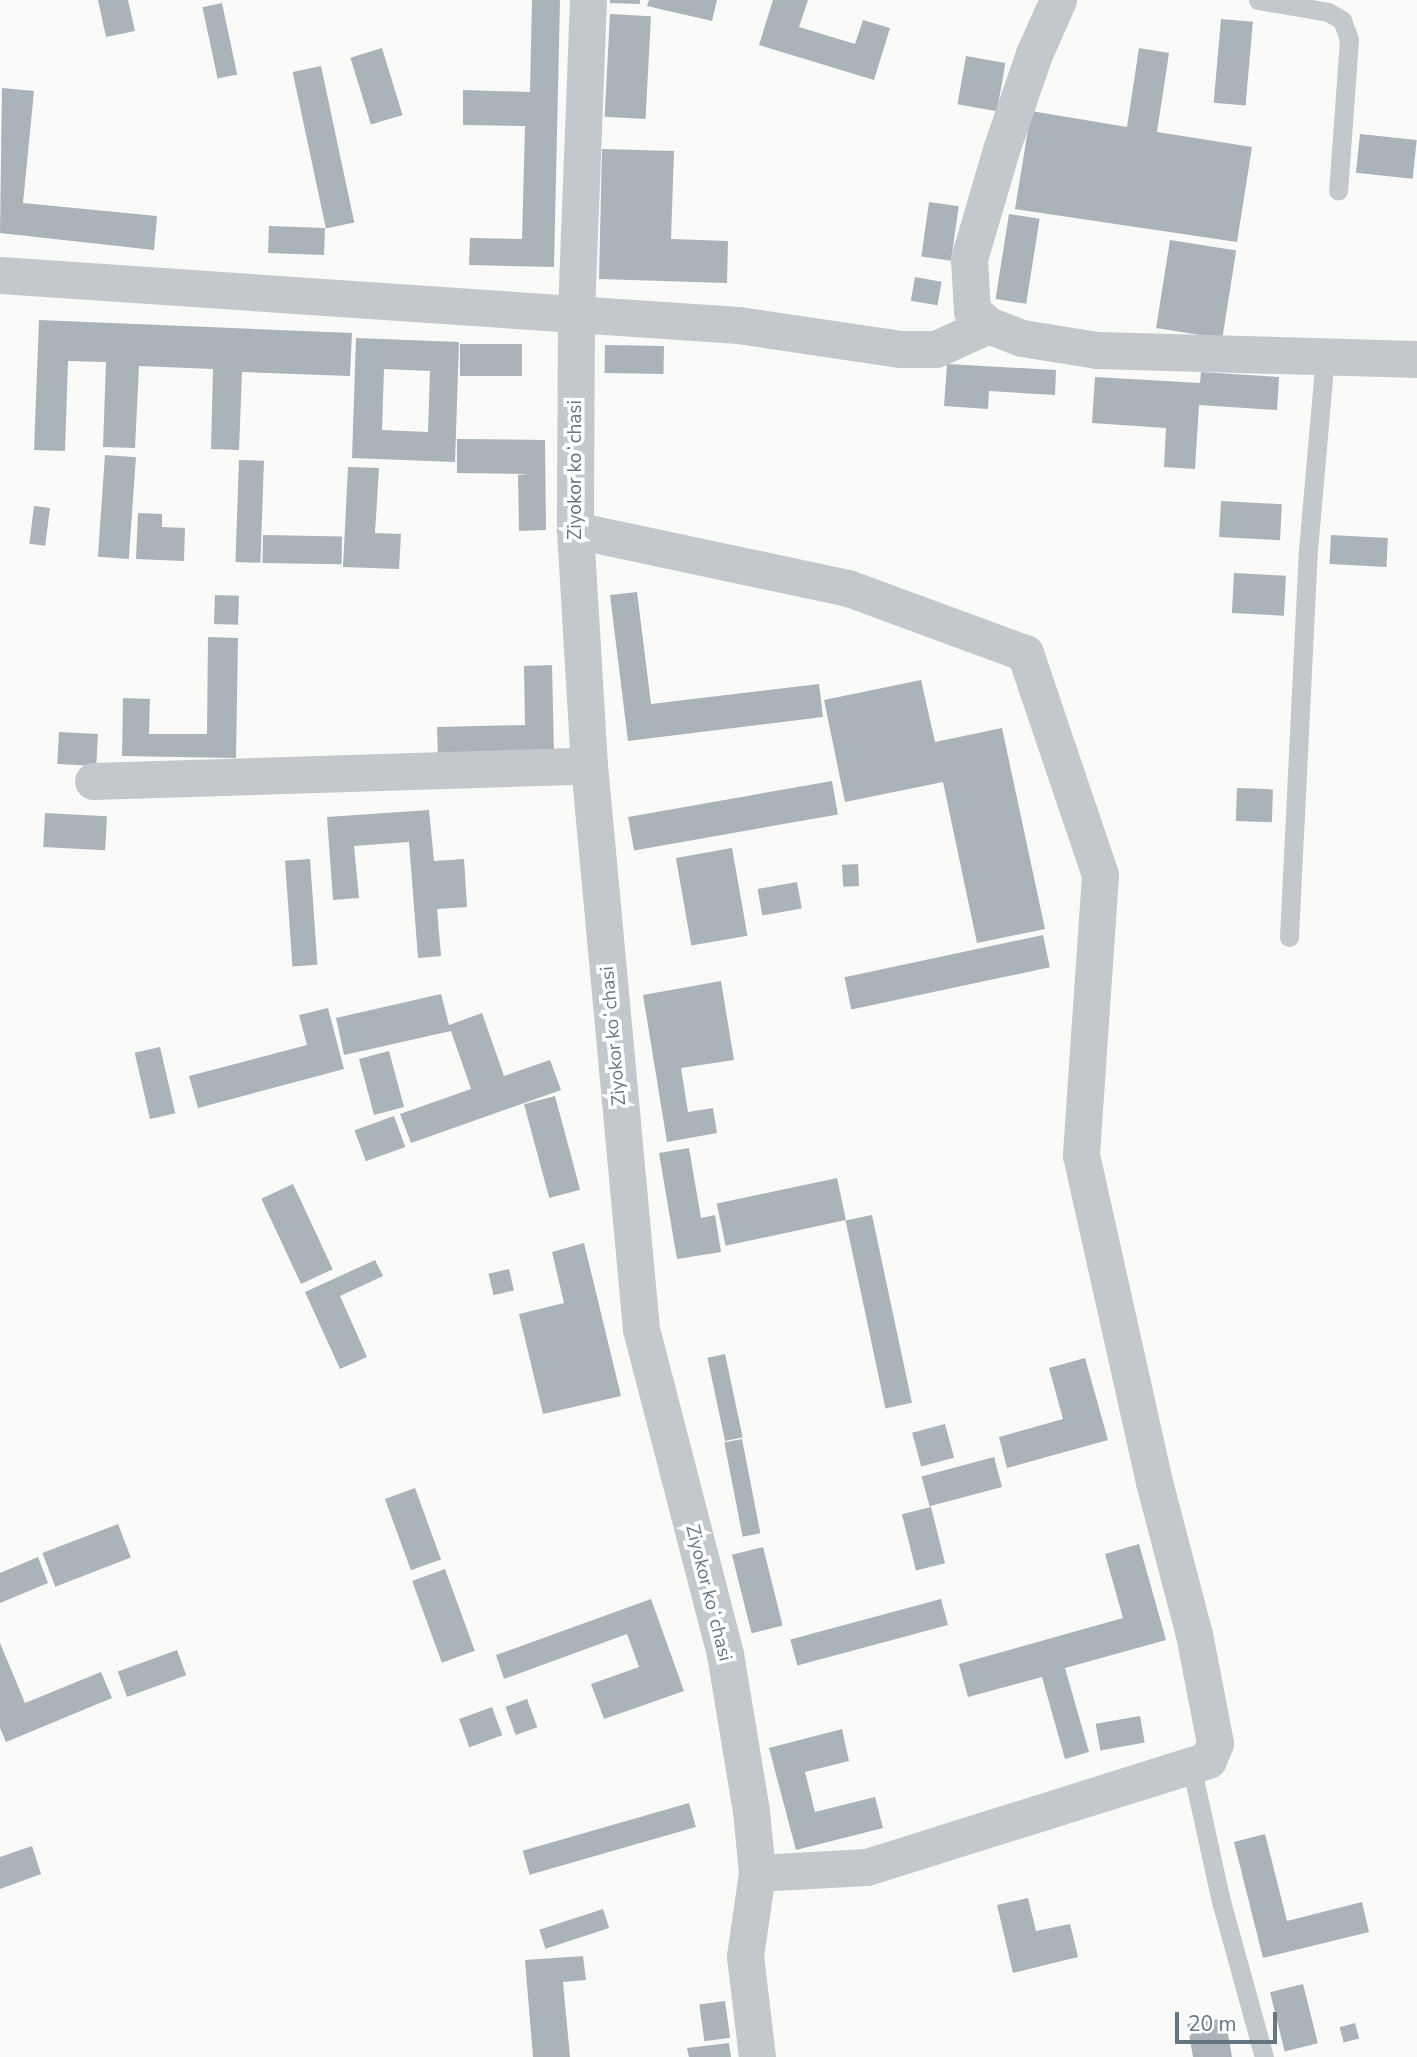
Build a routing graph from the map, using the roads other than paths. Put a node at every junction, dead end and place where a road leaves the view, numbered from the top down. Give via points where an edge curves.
1 (588, 0) edge
2 (1058, 0) edge
3 (1258, 0) edge
4 (1338, 191) dead end
5 (0, 275) edge
6 (576, 312) junction
7 (988, 325) junction
8 (1325, 355) junction
9 (1417, 359) edge
10 (575, 530) junction
11 (589, 765) junction
12 (93, 781) dead end
13 (1289, 937) dead end
14 (1191, 1765) junction
15 (757, 1873) junction
16 (757, 2057) edge
17 (1264, 2057) edge

1 - 6 street, Ziyokor koʻchasi
2 - 7 street via 1001,150 969,259 972,311
3 - 4 lane via 1328,12 1342,20 1349,39
5 - 6 street
6 - 7 street via 738,325 901,349 936,349
6 - 10 street, Ziyokor koʻchasi
7 - 8 street via 1022,338 1097,350
8 - 9 street
8 - 13 lane via 1308,550
10 - 11 street, Ziyokor koʻchasi
10 - 14 street via 848,588 1025,653 1100,875 1081,1155 1214,1726 1215,1744 1208,1760
11 - 12 street
11 - 15 street, Ziyokor koʻchasi via 641,1329 725,1654
14 - 15 street via 866,1867
14 - 17 lane via 1221,1901
15 - 16 street, Ziyokor koʻchasi via 745,1956

